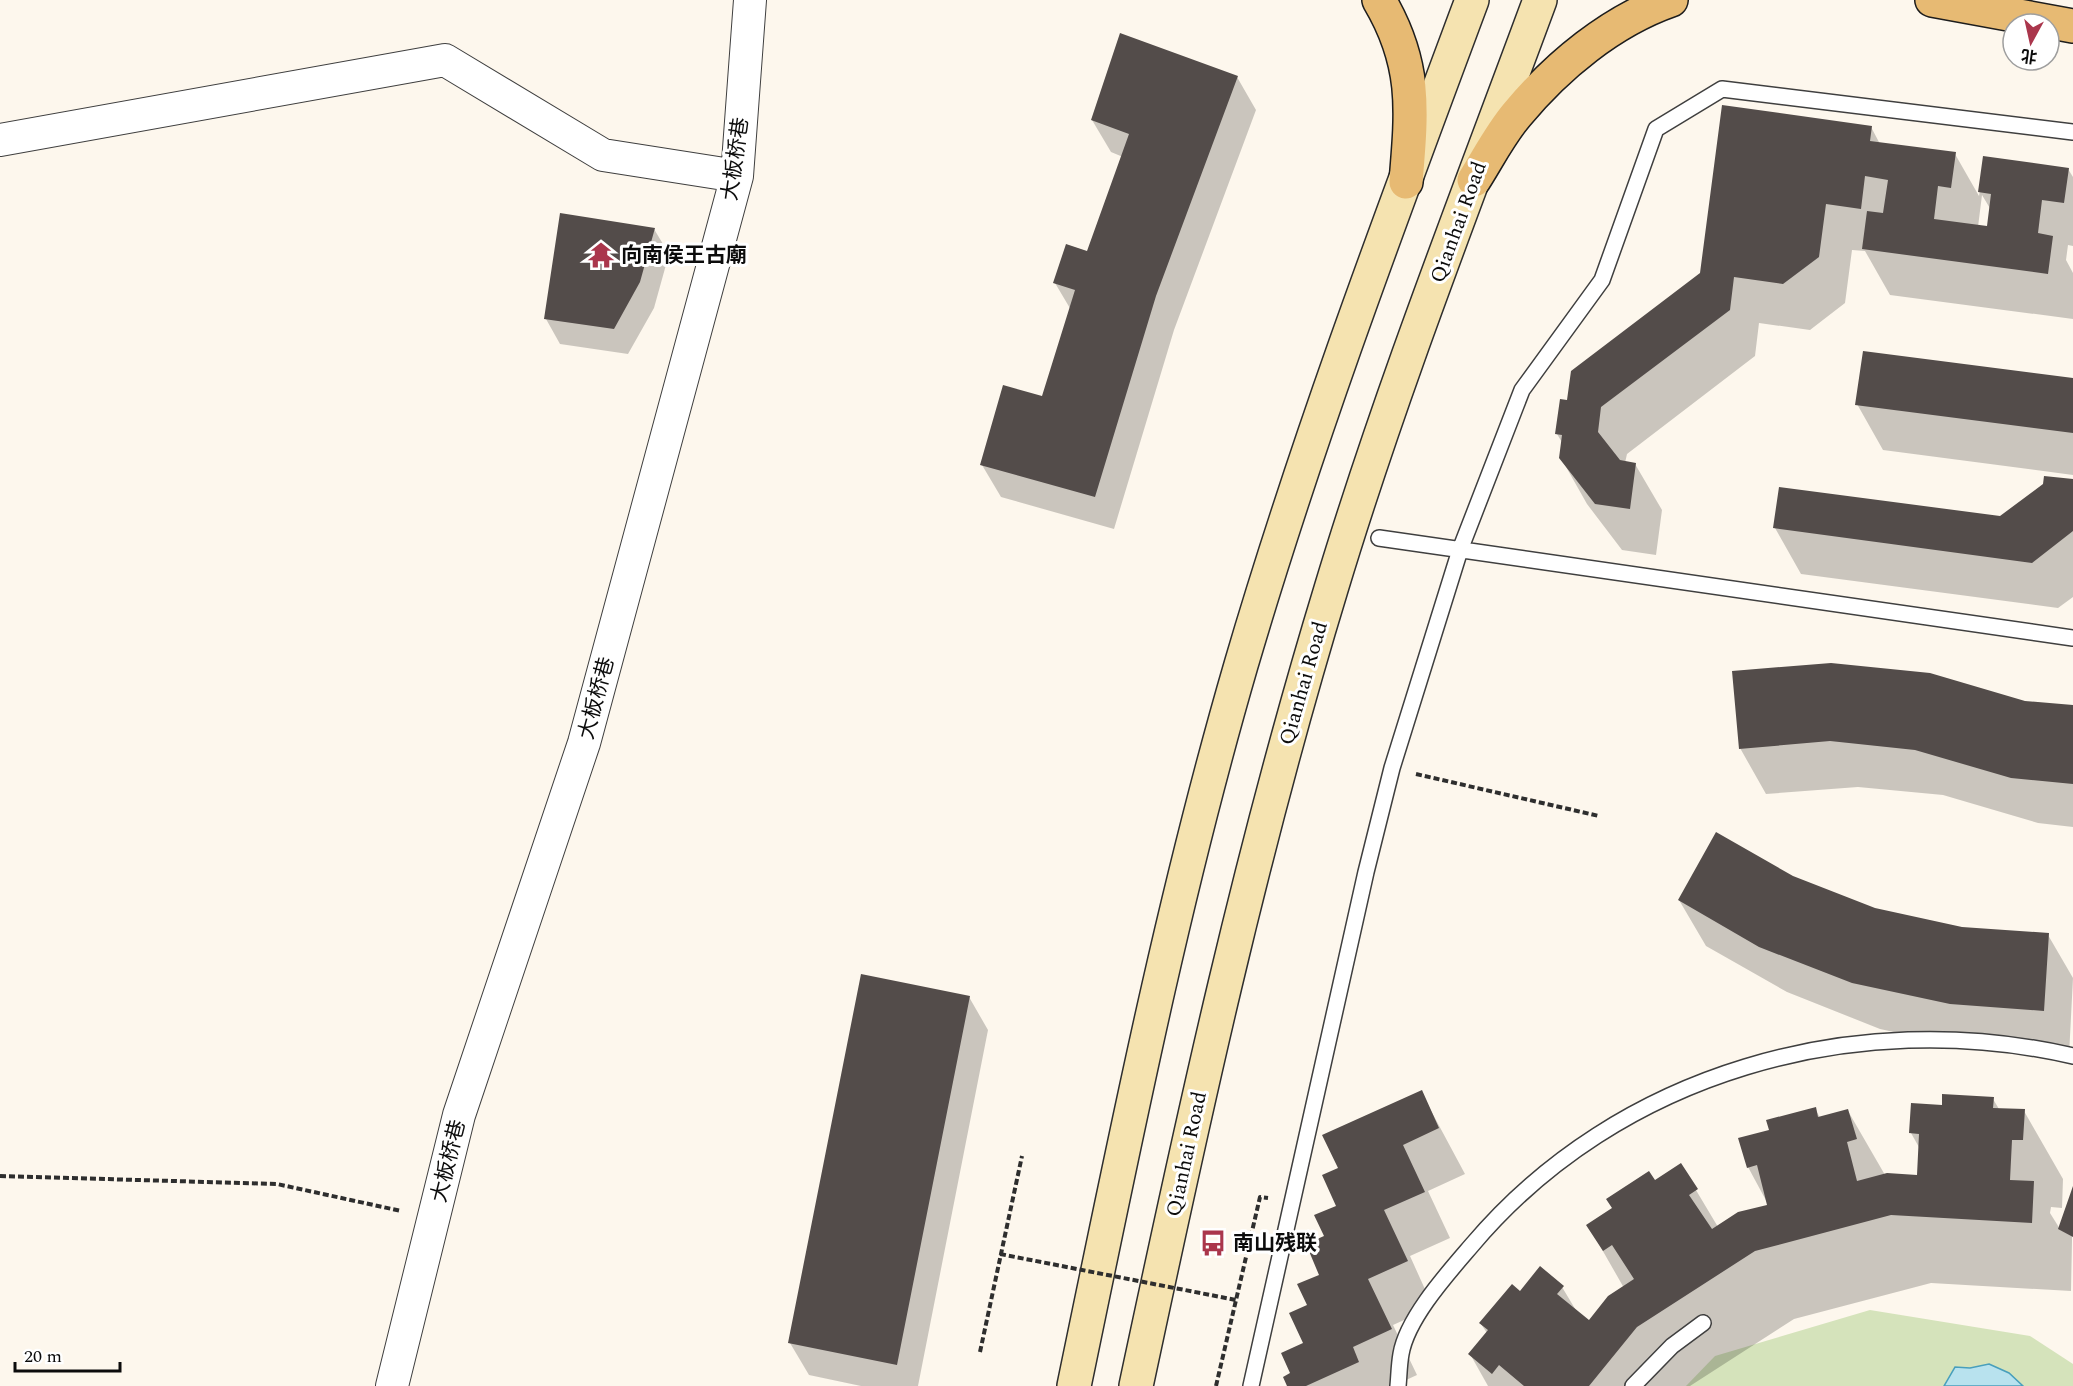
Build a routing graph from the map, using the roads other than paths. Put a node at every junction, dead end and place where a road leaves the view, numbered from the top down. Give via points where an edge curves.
1 (750, 0) edge
2 (1379, 0) edge
3 (1472, 0) edge
4 (1540, 0) edge
5 (1671, 0) edge
6 (1935, 0) edge
7 (2073, 26) edge
8 (2073, 132) edge
9 (0, 140) edge
10 (737, 176) junction
11 (1474, 180) junction
12 (1406, 182) junction
13 (1379, 538) dead end
14 (1460, 550) junction
15 (2073, 638) edge
16 (2073, 1056) edge
17 (1702, 1323) dead end
18 (392, 1386) edge
19 (1074, 1386) edge
20 (1136, 1386) edge
21 (1251, 1386) edge
22 (1398, 1386) edge
23 (1634, 1386) edge

1 - 10 street, 大板桥巷
2 - 12 main road via 1408,66 1412,113
3 - 12 main road
4 - 11 main road, Qianhai Road
5 - 11 main road via 1608,33 1561,67 1515,116
6 - 7 main road
8 - 14 lane via 1722,89 1656,129 1602,280 1522,390
9 - 10 street via 445,60 603,155
10 - 18 street, 大板桥巷 via 584,743 459,1114
11 - 20 main road, Qianhai Road via 1331,586 1275,781 1230,955
12 - 19 main road via 1300,477 1241,666 1160,986
13 - 14 lane
14 - 15 lane
14 - 21 lane via 1392,768
16 - 22 lane via 1976,1040 1856,1042 1797,1052 1683,1089 1578,1148 1488,1226 1416,1319 1401,1352
17 - 23 lane via 1672,1346

